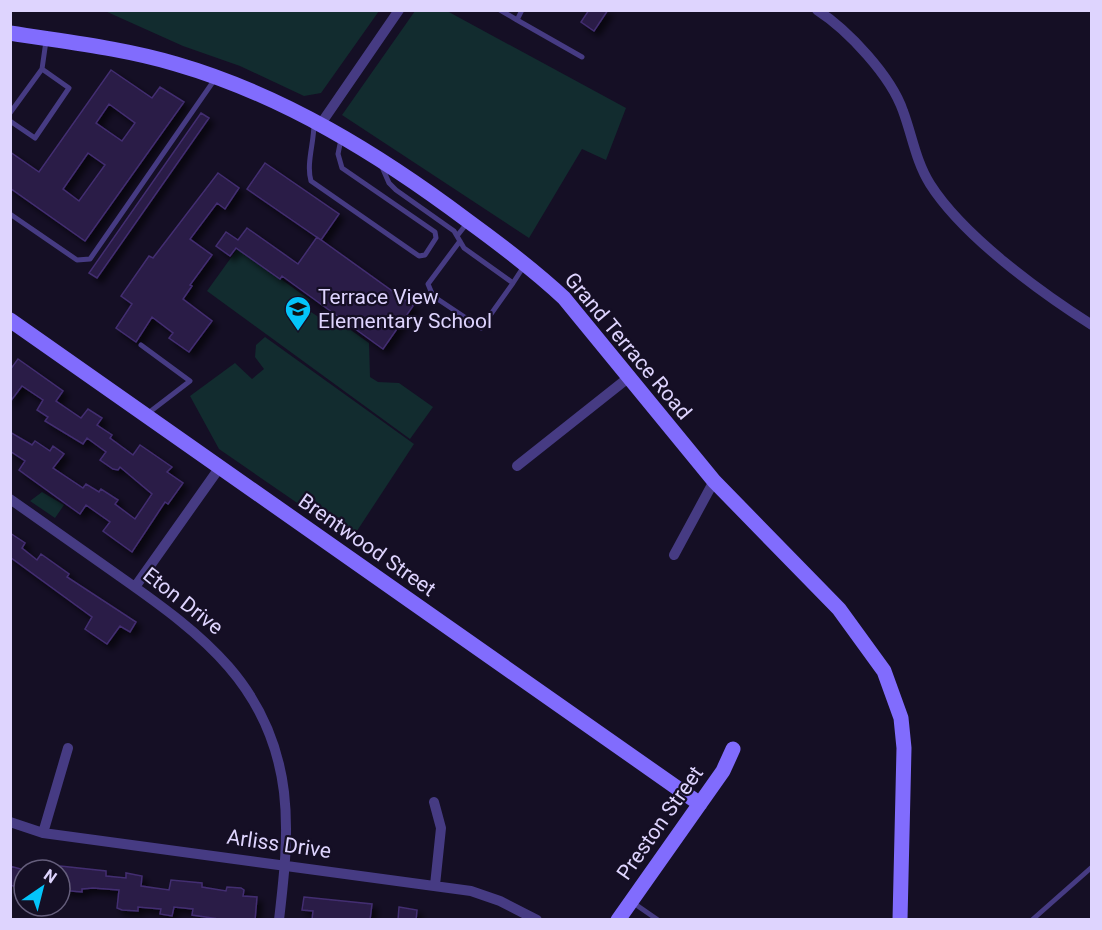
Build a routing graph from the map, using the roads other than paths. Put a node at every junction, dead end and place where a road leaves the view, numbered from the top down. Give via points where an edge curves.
1 (399, 10) edge
2 (500, 10) edge
3 (522, 10) edge
4 (817, 10) edge
5 (517, 20) junction
6 (10, 33) edge
7 (46, 39) junction
8 (582, 57) dead end
9 (42, 69) junction
10 (216, 77) junction
11 (10, 113) edge
12 (10, 121) edge
13 (317, 124) junction
14 (342, 138) junction
15 (379, 160) junction
16 (10, 214) edge
17 (469, 221) junction
18 (458, 238) junction
19 (525, 264) junction
20 (513, 283) junction
21 (10, 320) edge
22 (1092, 325) edge
23 (141, 345) dead end
24 (628, 378) junction
25 (146, 415) junction
26 (517, 465) dead end
27 (220, 467) junction
28 (714, 481) junction
29 (10, 499) edge
30 (674, 555) dead end
31 (135, 587) junction
32 (68, 748) dead end
33 (733, 749) dead end
34 (434, 802) dead end
35 (700, 804) junction
36 (10, 822) edge
37 (44, 833) junction
38 (286, 864) junction
39 (1092, 867) edge
40 (435, 885) junction
41 (631, 902) junction
42 (279, 920) edge
43 (537, 920) edge
44 (618, 920) edge
45 (657, 920) edge
46 (900, 920) edge
47 (1032, 920) edge

1 - 13 street
2 - 5 lane
3 - 5 lane
4 - 22 street via 851,38 890,87 902,108 920,164 939,199 1026,280
5 - 8 lane
6 - 7 street, Grand Terrace Road
7 - 9 lane
7 - 10 street, Grand Terrace Road via 140,54
9 - 11 lane
9 - 12 lane via 69,88 35,138
10 - 13 street, Grand Terrace Road via 278,102
10 - 16 lane via 90,259 77,260
13 - 14 street, Grand Terrace Road
13 - 14 lane via 308,171 311,181 419,256 425,255 436,238 435,232 342,168 338,154
14 - 15 street, Grand Terrace Road
15 - 17 street, Grand Terrace Road
15 - 18 lane via 396,190 454,231
17 - 18 lane
17 - 19 street, Grand Terrace Road
18 - 20 lane via 464,248
18 - 20 lane via 428,284 433,296 482,328
19 - 20 lane
19 - 24 street, Grand Terrace Road via 564,298
21 - 25 street, Brentwood Street
23 - 25 lane via 190,381
24 - 26 street
24 - 28 street, Grand Terrace Road
25 - 27 street, Brentwood Street
27 - 31 street
27 - 35 street, Brentwood Street
28 - 30 street
28 - 46 street, Grand Terrace Road via 839,609 884,671 894,693 904,747
29 - 31 street, Eton Drive
31 - 38 street, Eton Drive via 206,641 253,701 281,778
32 - 37 street
33 - 35 street, Preston Street
34 - 40 street via 441,828
35 - 41 street, Preston Street
36 - 37 street, Arliss Drive
37 - 38 street, Arliss Drive
38 - 40 street, Arliss Drive
38 - 42 street, Eton Drive
39 - 47 lane
40 - 43 street, Arliss Drive via 471,891
41 - 44 street, Preston Street
41 - 45 lane

